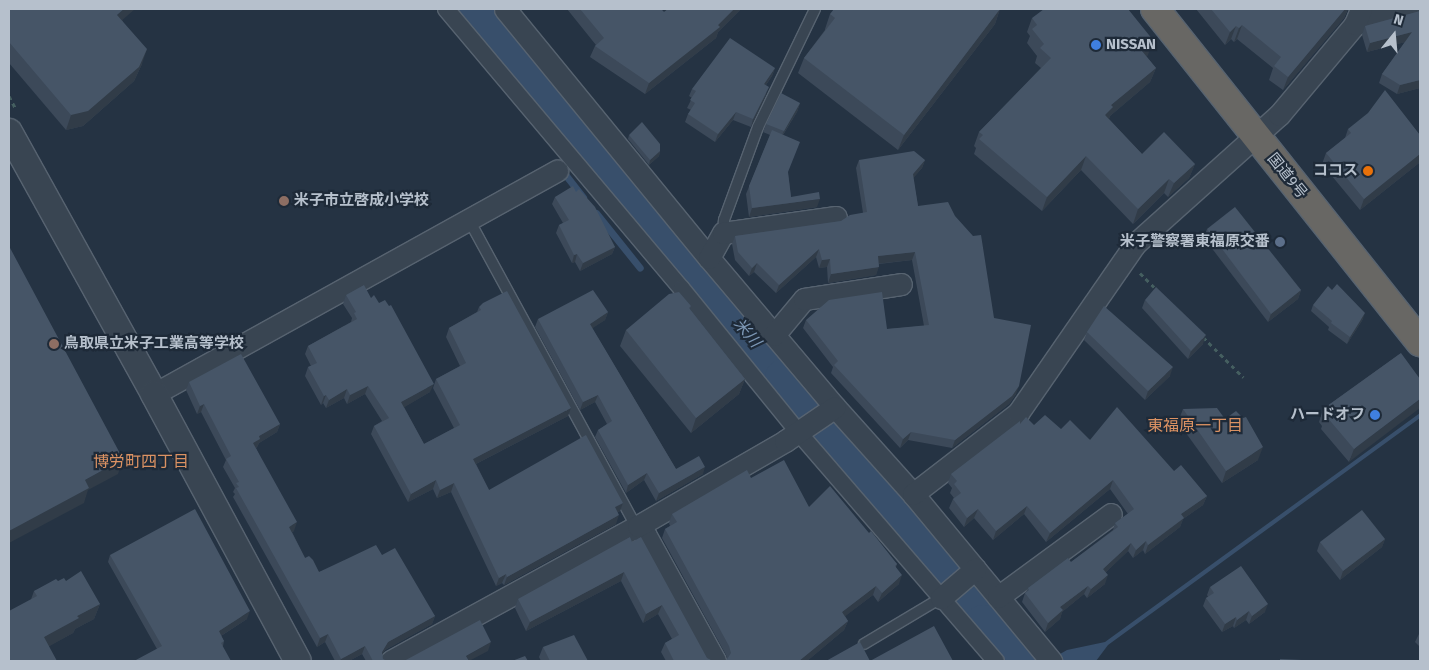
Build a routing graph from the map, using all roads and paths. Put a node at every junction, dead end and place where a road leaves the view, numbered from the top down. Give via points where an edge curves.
1 (446, 9) edge
2 (505, 9) edge
3 (815, 9) edge
4 (1154, 9) edge
5 (1415, 9) edge
6 (1358, 16) edge
7 (9, 132) edge
8 (1256, 136) junction
9 (557, 171) dead end
10 (836, 217) dead end
11 (469, 220) junction
12 (723, 233) junction
13 (709, 258) junction
14 (1125, 258) junction
15 (901, 284) dead end
16 (1160, 293) edge
17 (774, 335) junction
18 (1202, 335) edge
19 (1420, 342) edge
20 (1244, 377) dead end
21 (154, 394) junction
22 (832, 410) junction
23 (802, 431) junction
24 (913, 494) junction
25 (1111, 514) dead end
26 (638, 526) junction
27 (970, 574) junction
28 (944, 596) junction
29 (998, 597) junction
30 (864, 644) dead end
31 (1049, 658) edge
32 (298, 661) edge
33 (391, 661) edge
34 (715, 661) edge
35 (996, 661) edge

1 - 23 street
2 - 13 street
3 - 12 lane via 758,127 724,220
4 - 8 highway, 国道9号
5 - 6 street
6 - 8 street via 1279,115
7 - 21 street
8 - 14 street via 1135,244
8 - 19 highway, 国道9号
9 - 11 street
10 - 12 street
11 - 21 street
11 - 26 lane
12 - 13 street
13 - 17 street
14 - 16 path
14 - 24 street via 1018,413
15 - 17 street via 804,299
17 - 22 street
18 - 20 path
21 - 32 street
22 - 23 street
22 - 24 street
23 - 26 street
23 - 28 street
24 - 27 street
25 - 29 street
26 - 33 street
26 - 34 street
27 - 28 street
27 - 29 street
28 - 30 lane
28 - 35 street
29 - 31 street

